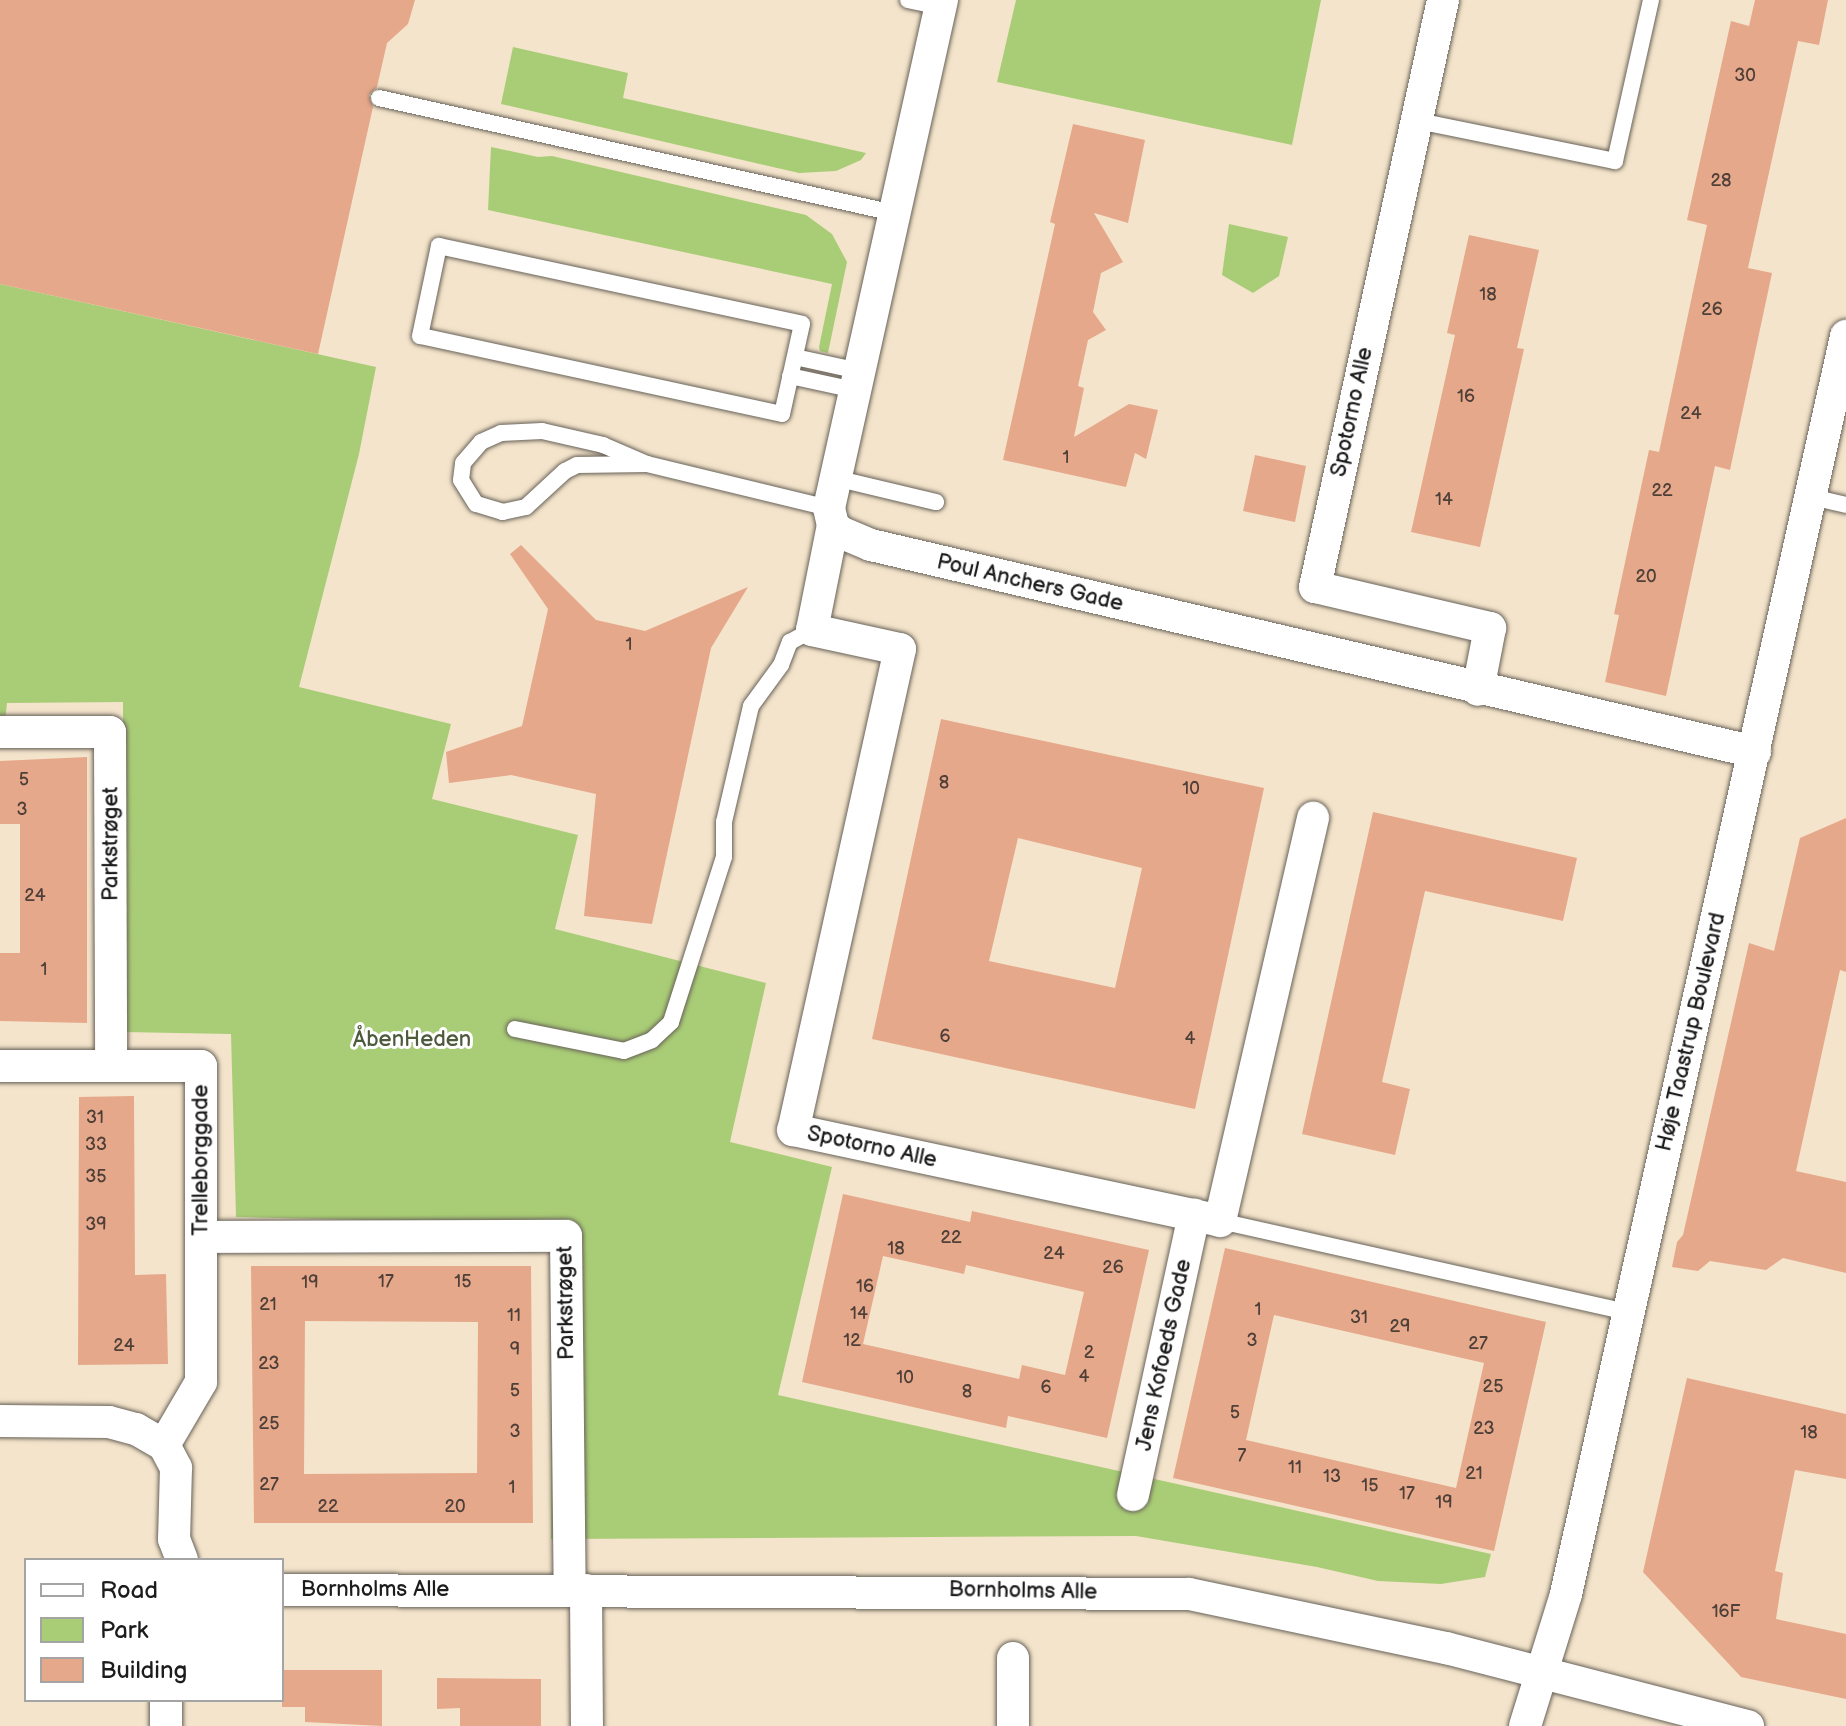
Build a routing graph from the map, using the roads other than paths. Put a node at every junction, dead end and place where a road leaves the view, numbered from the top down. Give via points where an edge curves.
1 (908, 0) edge
2 (1443, 0) edge
3 (1651, 0) edge
4 (941, 4) edge
5 (379, 98) dead end
6 (1418, 121) junction
7 (894, 213) junction
8 (1846, 336) edge
9 (795, 357) junction
10 (790, 376) junction
11 (857, 381) junction
12 (647, 464) junction
13 (1812, 497) junction
14 (936, 502) dead end
15 (832, 503) junction
16 (1846, 505) edge
17 (812, 630) junction
18 (1478, 690) junction
19 (0, 732) edge
20 (1755, 752) junction
21 (1313, 818) dead end
22 (515, 1029) dead end
23 (0, 1066) edge
24 (111, 1066) junction
25 (1207, 1218) junction
26 (201, 1237) junction
27 (1627, 1312) junction
28 (0, 1421) edge
29 (164, 1445) junction
30 (1133, 1495) dead end
31 (181, 1558) edge
32 (284, 1590) edge
33 (578, 1590) junction
34 (1013, 1658) dead end
35 (1542, 1673) junction
36 (166, 1702) edge
37 (166, 1726) edge
38 (587, 1726) edge
39 (1013, 1726) edge
40 (1525, 1726) edge
41 (1748, 1726) edge

1 - 4 lane
2 - 6 street, Spotorno Alle
3 - 6 lane via 1615,161
4 - 7 street
5 - 7 lane
6 - 18 street, Spotorno Alle via 1315,587 1490,628
7 - 11 street
8 - 13 street, Høje Taastrup Boulevard
9 - 10 lane
9 - 10 lane via 802,324 439,246 420,336 782,414
9 - 11 lane
10 - 11 lane
11 - 15 street
12 - 12 lane via 603,445 542,431 501,433 474,447 463,463 461,480 476,504 503,512 526,507 577,465
12 - 15 lane
13 - 16 lane
13 - 20 street, Høje Taastrup Boulevard
14 - 15 lane
15 - 17 street
15 - 18 street, Poul Anchers Gade via 849,538 871,545
17 - 22 lane via 790,642 781,665 751,706 724,822 724,857 671,1022 652,1040 624,1051
17 - 25 street, Spotorno Alle via 900,649 793,1130
18 - 20 street, Poul Anchers Gade
19 - 24 street, Parkstrøget via 110,732
20 - 27 street, Høje Taastrup Boulevard
21 - 25 street
23 - 24 street, Trelleborggade
24 - 26 street, Trelleborggade via 201,1066
25 - 27 lane
25 - 30 street, Jens Kofoeds Gade
26 - 29 street, Trelleborggade via 201,1382
26 - 33 street, Parkstrøget via 566,1236
27 - 35 street, Høje Taastrup Boulevard via 1566,1594
28 - 29 street via 109,1422
29 - 31 street via 176,1468 174,1539
32 - 33 street, Bornholms Alle
33 - 35 street, Bornholms Alle via 1189,1594
33 - 38 street
34 - 39 street
35 - 40 street, Høje Taastrup Boulevard
35 - 41 street, Bornholms Alle
36 - 37 street

